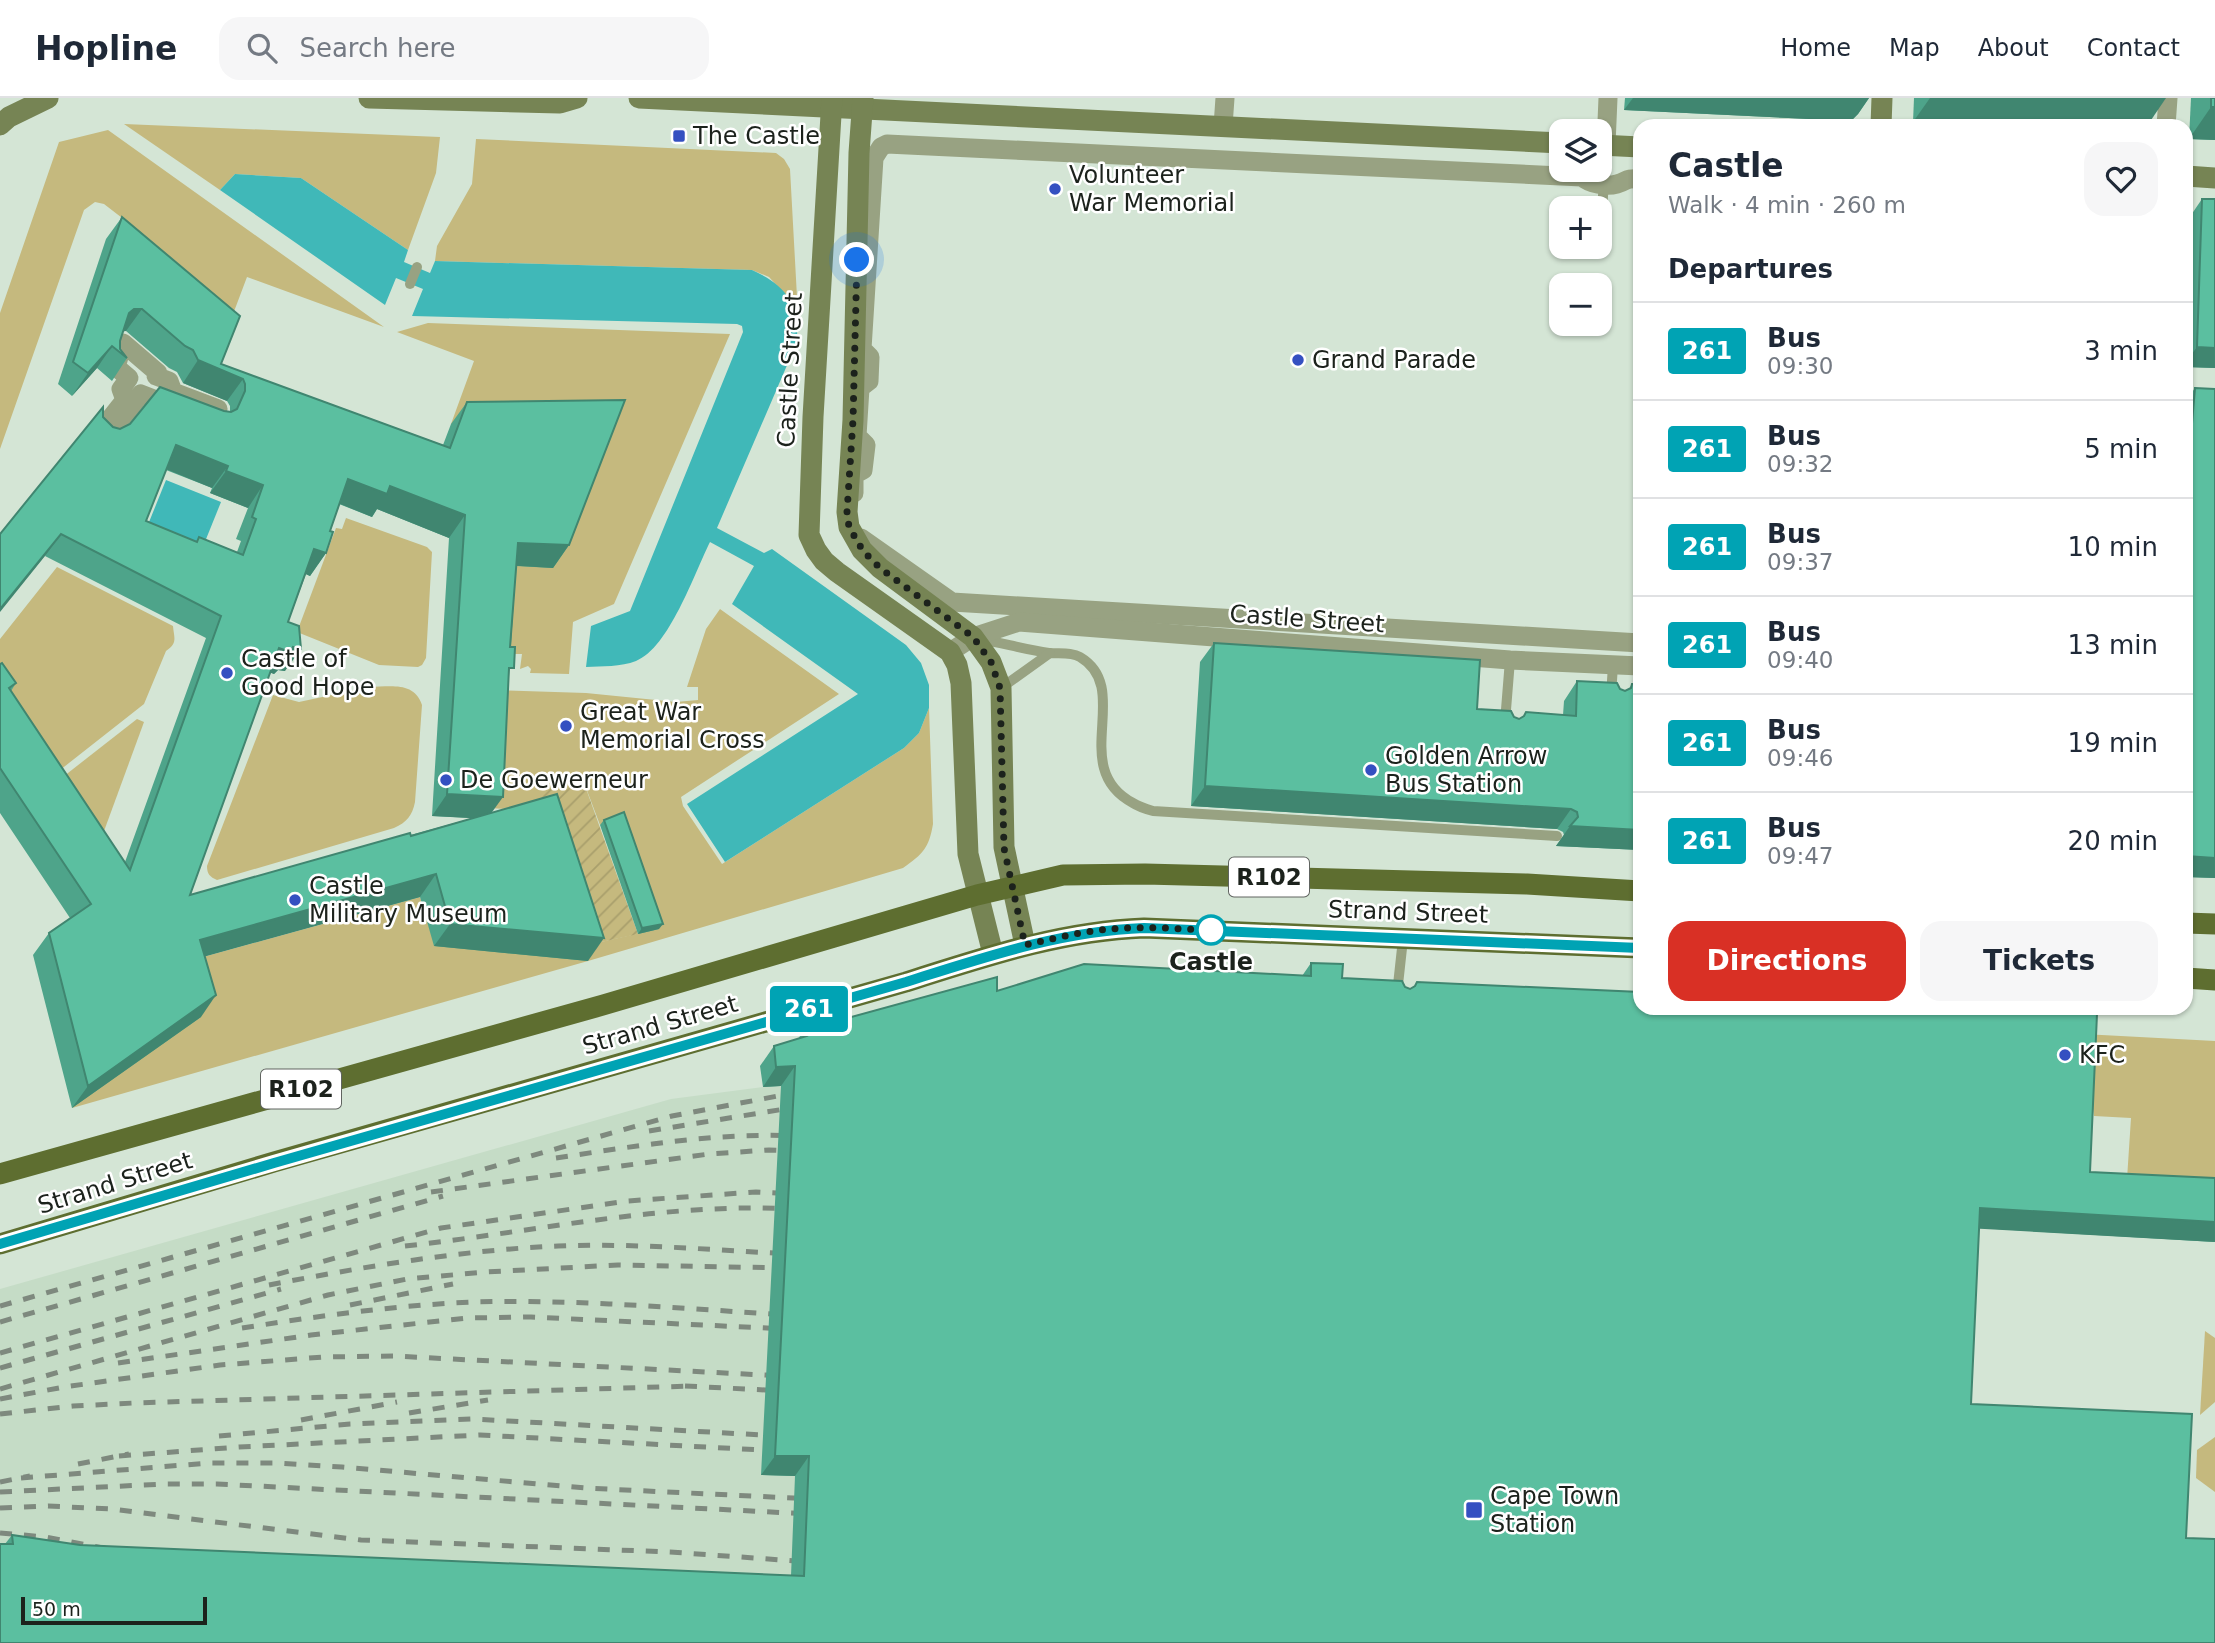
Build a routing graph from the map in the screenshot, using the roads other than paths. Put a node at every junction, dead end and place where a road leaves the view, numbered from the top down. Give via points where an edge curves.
1 (48, 98) edge
2 (369, 98) edge
3 (577, 98) edge
4 (639, 98) edge
5 (1225, 98) edge
6 (1608, 98) edge
7 (1882, 98) edge
8 (2168, 98) edge
9 (532, 100) edge
10 (831, 102) edge
11 (863, 103) edge
12 (1606, 119) edge
13 (1881, 119) edge
14 (2166, 119) edge
15 (0, 125) edge
16 (1223, 126) junction
17 (1549, 142) edge
18 (1612, 145) edge
19 (1633, 147) edge
20 (2193, 176) edge
21 (1633, 178) edge
22 (2215, 178) edge
23 (1603, 184) junction
24 (1602, 196) edge
25 (417, 267) dead end
26 (410, 284) dead end
27 (105, 439) joint
28 (973, 637) junction
29 (1633, 643) edge
30 (950, 652) junction
31 (1050, 653) junction
32 (1510, 660) junction
33 (1613, 665) junction
34 (1633, 666) edge
35 (1000, 688) junction
36 (1611, 703) edge
37 (1505, 731) edge
38 (1557, 836) dead end
39 (1012, 886) junction
40 (1633, 891) edge
41 (977, 895) junction
42 (2193, 923) edge
43 (2215, 924) edge
44 (1403, 938) junction
45 (1025, 945) junction
46 (1633, 948) edge
47 (993, 954) junction
48 (2193, 978) edge
49 (2215, 979) edge
50 (1396, 1001) edge
51 (0, 1174) edge
52 (0, 1244) edge

1 - 15 main road
2 - 9 main road
3 - 9 main road via 560,103
4 - 10 main road
5 - 16 street
6 - 12 street
7 - 13 main road
8 - 14 street
10 - 11 main road
10 - 30 main road, Castle Street via 809,535 824,561 837,572
11 - 16 main road
11 - 28 main road via 849,527 880,568
16 - 17 main road
18 - 19 main road
20 - 22 main road
21 - 23 street
23 - 24 lane
23 - 29 street via 1582,177 881,146 874,158 862,349 870,357 869,382 860,388 857,436 866,445 863,470 854,475 852,517 862,540 952,602
25 - 26 lane
27 - 27 street via 141,394 213,422 218,409 173,393 169,381 156,376 158,373 123,344 116,367 130,379 121,389 125,400 98,434
28 - 30 street, Castle Street
28 - 31 lane
28 - 32 street, Castle Street via 1019,622
28 - 35 main road via 991,662
30 - 41 main road via 961,683 968,854
31 - 35 lane
31 - 38 lane via 1077,654 1091,664 1104,696 1100,755 1105,771 1113,787 1132,803 1153,811
32 - 33 street, Castle Street
32 - 37 lane
33 - 34 street, Castle Street
33 - 36 lane
35 - 39 main road via 1004,848
39 - 40 main road, Strand Street / R102 via 1063,875 1145,874
39 - 41 main road, Strand Street / R102
39 - 45 main road
41 - 47 main road
41 - 51 main road, Strand Street / R102
42 - 43 main road
44 - 45 main road, Strand Street / R102 via 1144,928 1072,934
44 - 46 main road, Strand Street / R102
44 - 50 lane
45 - 47 main road, Strand Street / R102
47 - 52 main road, Strand Street / R102
48 - 49 main road

